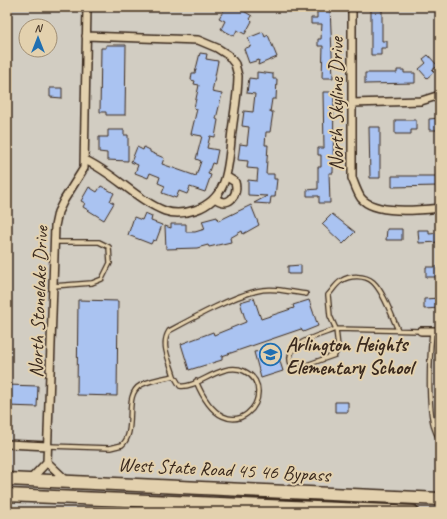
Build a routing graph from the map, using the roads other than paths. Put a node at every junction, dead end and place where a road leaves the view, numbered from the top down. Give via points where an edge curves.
1 (87, 7) edge
2 (352, 7) edge
3 (86, 36) junction
4 (440, 95) edge
5 (352, 103) junction
6 (85, 160) junction
7 (227, 177) junction
8 (216, 198) junction
9 (440, 208) edge
10 (54, 242) junction
11 (53, 286) junction
12 (306, 294) dead end
13 (336, 329) junction
14 (398, 330) junction
15 (421, 331) joint
16 (436, 332) edge
17 (174, 376) junction
18 (196, 381) junction
19 (440, 439) edge
20 (7, 444) edge
21 (48, 446) junction
22 (47, 462) junction
23 (7, 479) edge
24 (30, 480) junction
25 (67, 481) junction
26 (283, 491) junction
27 (7, 496) edge
28 (440, 499) edge
29 (259, 505) junction
30 (413, 512) edge

1 - 3 street, North Stonelake Drive
2 - 5 street, North Skyline Drive
3 - 6 street, North Stonelake Drive
3 - 7 street via 198,40 217,48 232,59 238,70 238,82
4 - 5 street via 411,102
5 - 9 street, North Skyline Drive via 352,178 361,198 378,208
6 - 8 street via 166,211 189,212
6 - 10 street, North Stonelake Drive via 84,168 58,212
7 - 8 street
7 - 8 street via 235,182 236,191 230,201 225,203
10 - 11 street, North Stonelake Drive
10 - 11 lane via 99,242 109,247 110,263 102,279 92,283
11 - 21 street, North Stonelake Drive
12 - 17 lane via 257,290 169,331 165,337 165,345
13 - 13 lane via 296,346 290,352 291,364 301,367 335,355 338,347
13 - 14 lane
13 - 14 lane via 330,316 328,295 339,281 363,277 374,282
14 - 15 lane
15 - 16 street
16 - 19 lane via 431,345 430,416
17 - 18 lane via 180,386 186,387
17 - 21 lane via 140,385 136,389 131,403 130,435 122,445 110,448
18 - 18 lane via 229,369 243,371 252,377 258,390 256,402 243,418 231,419 211,409
20 - 21 street
21 - 22 street, North Stonelake Drive
22 - 24 street
22 - 25 street
23 - 24 highway, West State Road 45 46 Bypass
24 - 25 highway, West State Road 45 46 Bypass
25 - 26 highway, West State Road 45 46 Bypass
26 - 28 highway, West State Road 45 46 Bypass
26 - 29 highway via 276,498
27 - 29 highway, West State Road 45 46 Bypass
29 - 30 highway, West State Road 45 46 Bypass

